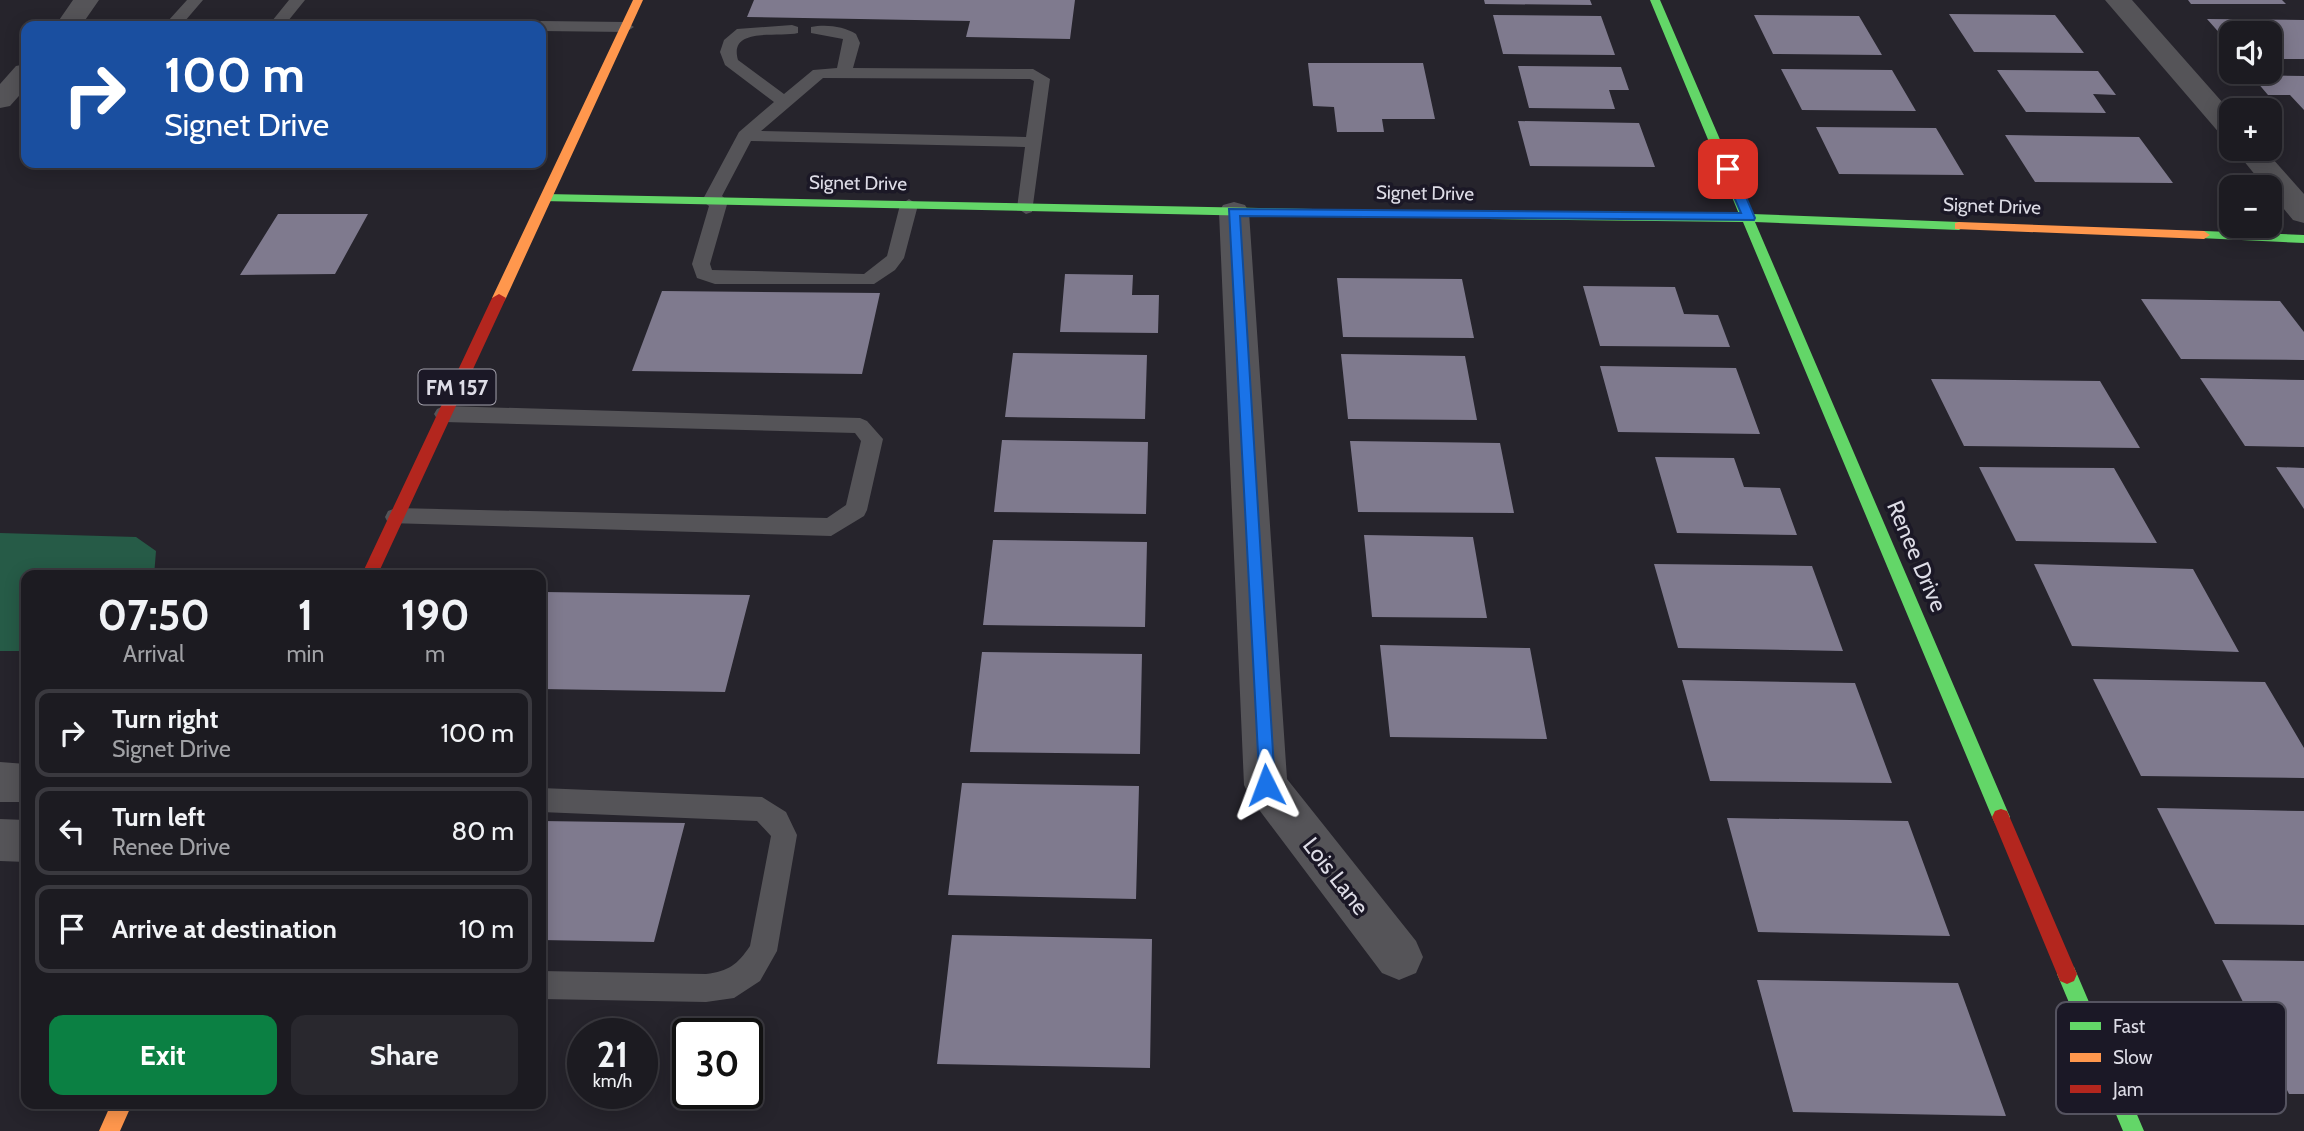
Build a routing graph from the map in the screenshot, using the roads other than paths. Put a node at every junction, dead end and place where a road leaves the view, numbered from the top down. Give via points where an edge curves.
1 (86, 0) edge
2 (195, 0) edge
3 (297, 0) edge
4 (638, 0) edge
5 (1655, 0) edge
6 (2118, 0) edge
7 (71, 21) edge
8 (176, 21) edge
9 (280, 21) edge
10 (546, 26) edge
11 (626, 27) junction
12 (792, 30) dead end
13 (817, 30) dead end
14 (844, 72) junction
15 (21, 77) edge
16 (0, 100) edge
17 (783, 101) junction
18 (2219, 116) edge
19 (745, 136) junction
20 (1034, 142) junction
21 (2258, 161) edge
22 (545, 198) junction
23 (715, 201) junction
24 (909, 205) junction
25 (1027, 208) junction
26 (1234, 212) junction
27 (2304, 213) edge
28 (1749, 218) junction
29 (2304, 239) edge
30 (444, 414) junction
31 (396, 517) junction
32 (372, 570) edge
33 (0, 782) edge
34 (21, 783) edge
35 (546, 800) edge
36 (0, 840) edge
37 (21, 841) edge
38 (1399, 957) dead end
39 (546, 985) edge
40 (2080, 1002) edge
41 (120, 1109) edge
42 (2127, 1114) edge
43 (109, 1131) edge
44 (2134, 1131) edge

1 - 7 street
2 - 8 lane
3 - 9 lane
4 - 11 street, FM 157
5 - 28 street, Renee Drive
6 - 18 street
10 - 11 lane
11 - 22 street, FM 157
12 - 17 lane via 743,32 727,52 731,62
13 - 14 lane via 850,37
14 - 17 lane via 819,73
14 - 20 lane via 1040,75
15 - 16 street
17 - 19 lane
19 - 20 lane
19 - 23 lane
20 - 25 lane
21 - 27 street
22 - 23 street, Signet Drive
22 - 30 street, FM 157
23 - 24 street, Signet Drive
23 - 24 lane via 701,264 704,274 715,278 867,280 896,261
24 - 25 street, Signet Drive
25 - 26 street, Signet Drive
26 - 28 street, Signet Drive
26 - 38 street, Lois Lane via 1266,785
28 - 29 street, Signet Drive
28 - 40 street, Renee Drive
30 - 31 street, FM 157
30 - 31 lane via 860,426 872,439 856,510 831,527
31 - 32 street, FM 157
33 - 34 street
35 - 39 lane via 762,809 777,821 784,835 763,951 734,984 706,988
36 - 37 street
41 - 43 street
42 - 44 street, Renee Drive

